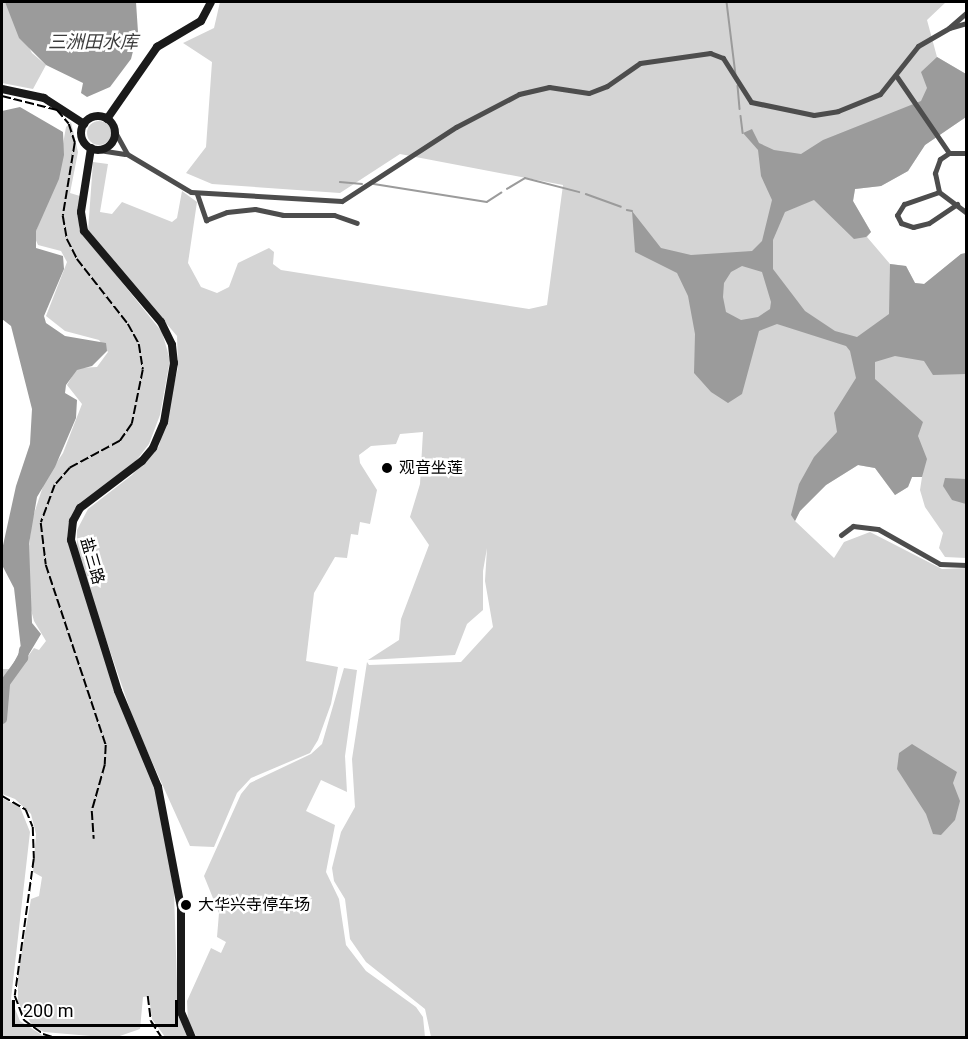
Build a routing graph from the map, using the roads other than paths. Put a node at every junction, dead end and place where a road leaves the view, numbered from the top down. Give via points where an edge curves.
1 (211, 2) edge
2 (966, 13) edge
3 (966, 23) edge
4 (949, 28) junction
5 (897, 77) junction
6 (2, 89) edge
7 (107, 118) junction
8 (84, 124) junction
9 (115, 132) junction
10 (95, 149) junction
11 (949, 153) junction
12 (966, 153) edge
13 (127, 154) junction
14 (939, 192) junction
15 (197, 194) junction
16 (957, 204) junction
17 (966, 212) edge
18 (357, 223) dead end
19 (841, 535) dead end
20 (966, 565) edge
21 (192, 1038) edge

1 - 7 main road via 201,21 158,47
2 - 4 street
3 - 4 street
4 - 5 street via 918,46
5 - 11 street
5 - 15 street via 880,94 814,116 751,102 723,58 715,54 640,63 599,91 579,93 549,87 519,94 456,127 342,201
6 - 8 main road via 50,100
7 - 8 main road via 94,117
7 - 9 main road
8 - 10 main road via 81,135
9 - 10 main road via 111,144
9 - 13 street
10 - 13 street
10 - 21 main road, 盐三路 via 81,212 84,231 161,322 170,337 174,363 164,422 153,448 142,462 80,508 73,521 71,540 115,681 158,787 181,908 181,1012
11 - 12 street
11 - 14 street via 940,159 935,174
13 - 15 street
14 - 16 street
14 - 16 street via 904,204 897,215 901,224 913,227 929,223
15 - 18 street via 206,220 255,209 283,215 334,215
16 - 17 street
19 - 20 street via 853,526 878,529 940,564

